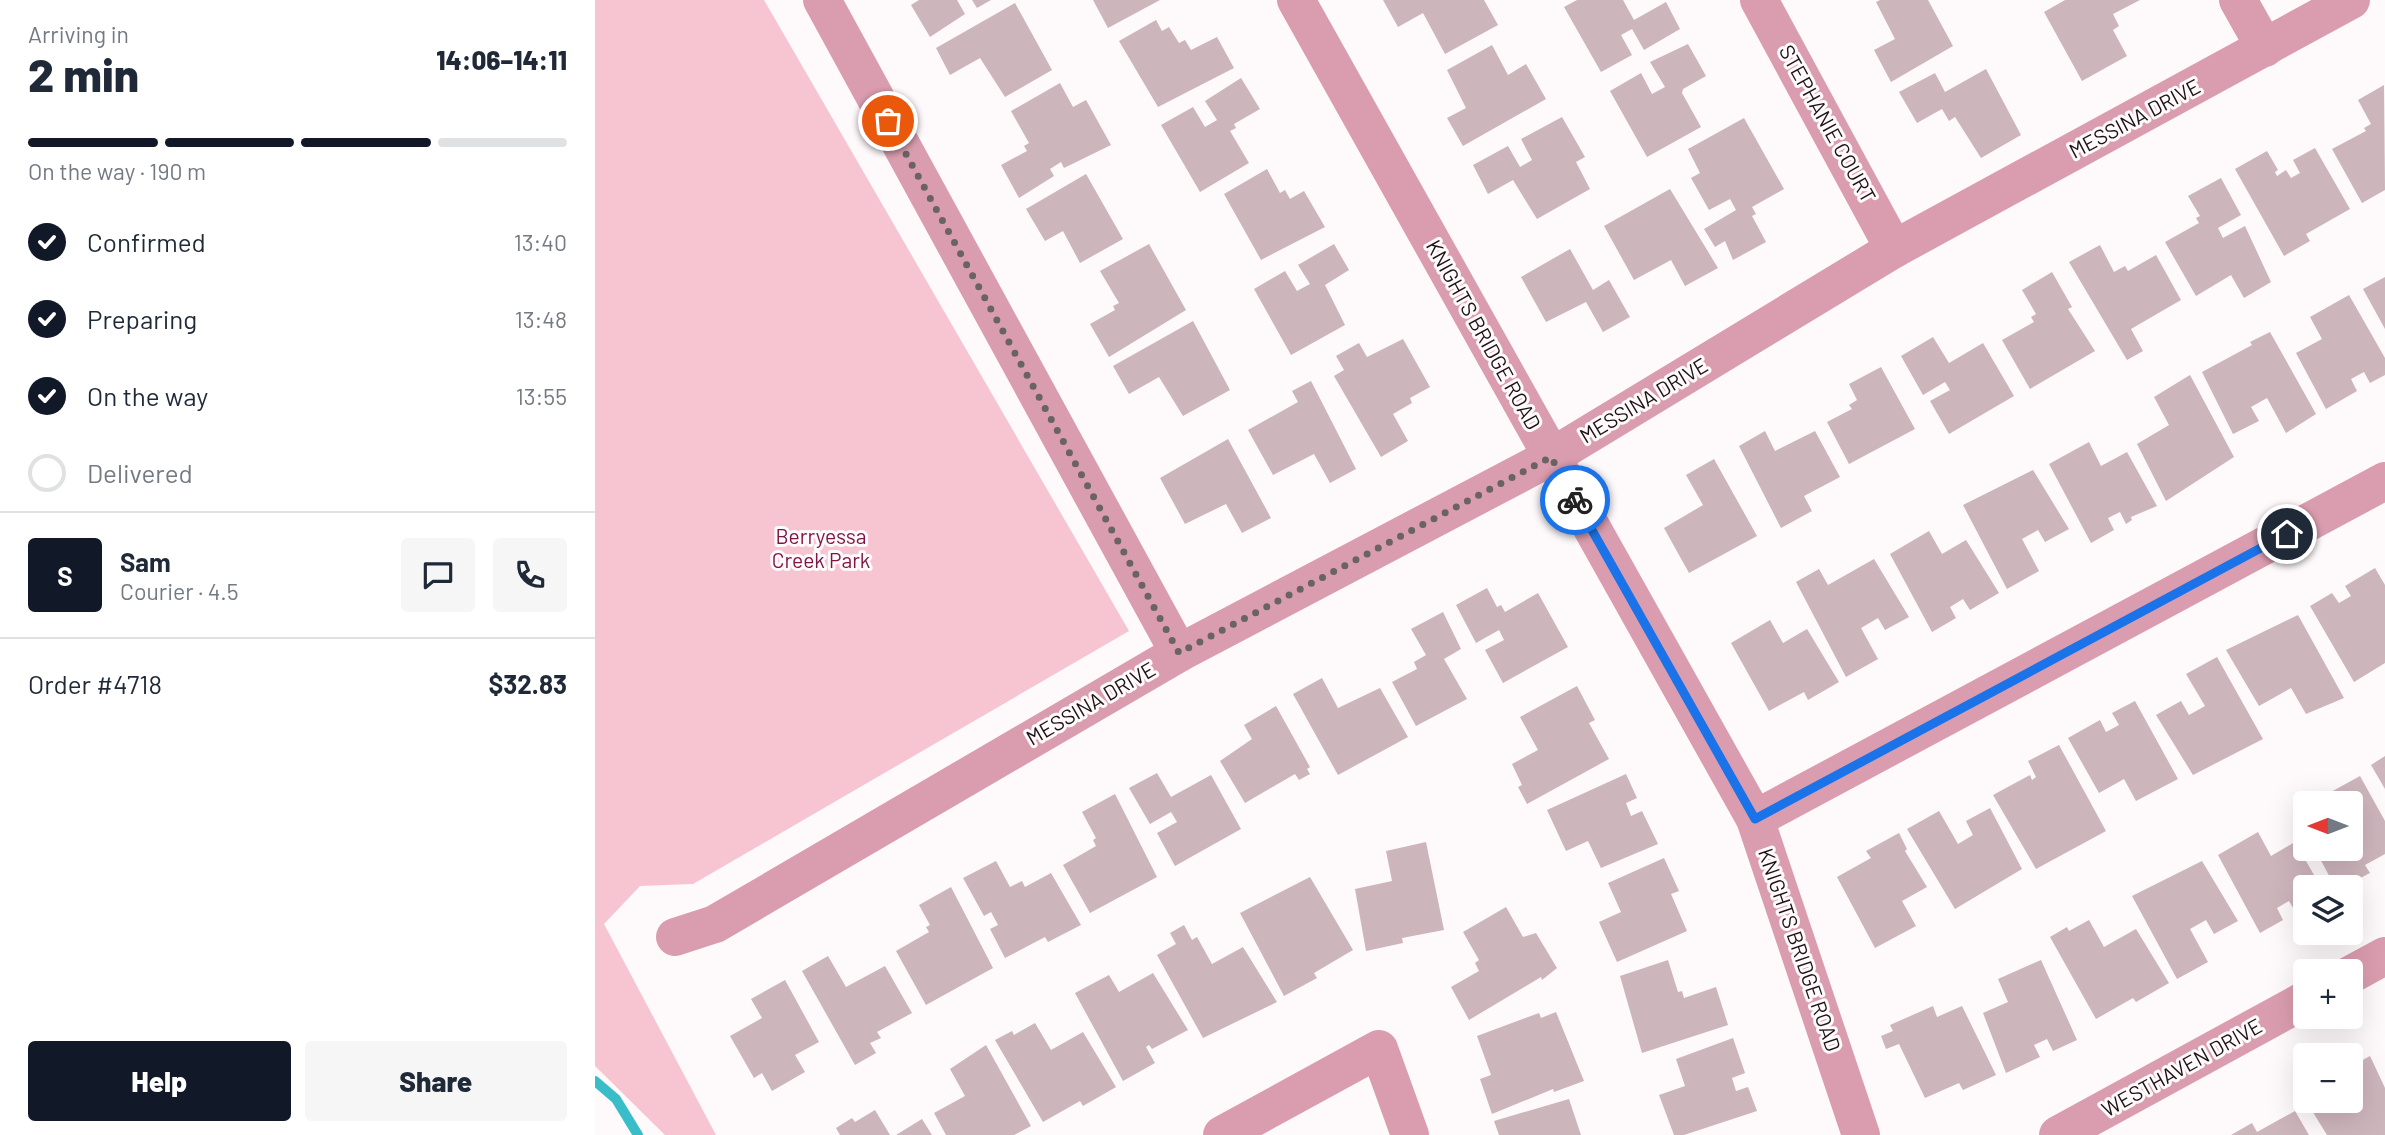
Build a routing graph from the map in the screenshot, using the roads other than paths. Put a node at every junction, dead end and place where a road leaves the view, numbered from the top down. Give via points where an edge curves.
1 (822, 0) edge
2 (1296, 0) edge
3 (1759, 0) edge
4 (2238, 0) edge
5 (2351, 0) edge
6 (2265, 48) junction
7 (1894, 248) junction
8 (1551, 457) junction
9 (2385, 481) edge
10 (1179, 653) junction
11 (1755, 819) junction
12 (675, 937) dead end
13 (2385, 956) edge
14 (2363, 968) edge
15 (2293, 1007) edge
16 (1222, 1135) edge
17 (1410, 1135) edge
18 (1861, 1135) edge
19 (2059, 1135) edge

1 - 10 street
2 - 8 street, KNIGHTS BRIDGE ROAD
3 - 7 street, STEPHANIE COURT
4 - 6 street
5 - 6 street, MESSINA DRIVE
6 - 7 street, MESSINA DRIVE
7 - 8 street, MESSINA DRIVE
8 - 10 street, MESSINA DRIVE
8 - 11 street, KNIGHTS BRIDGE ROAD
9 - 11 street
10 - 12 street, MESSINA DRIVE via 715,924
11 - 18 street, KNIGHTS BRIDGE ROAD
13 - 14 street
15 - 19 street, WESTHAVEN DRIVE
16 - 17 street via 1379,1049

